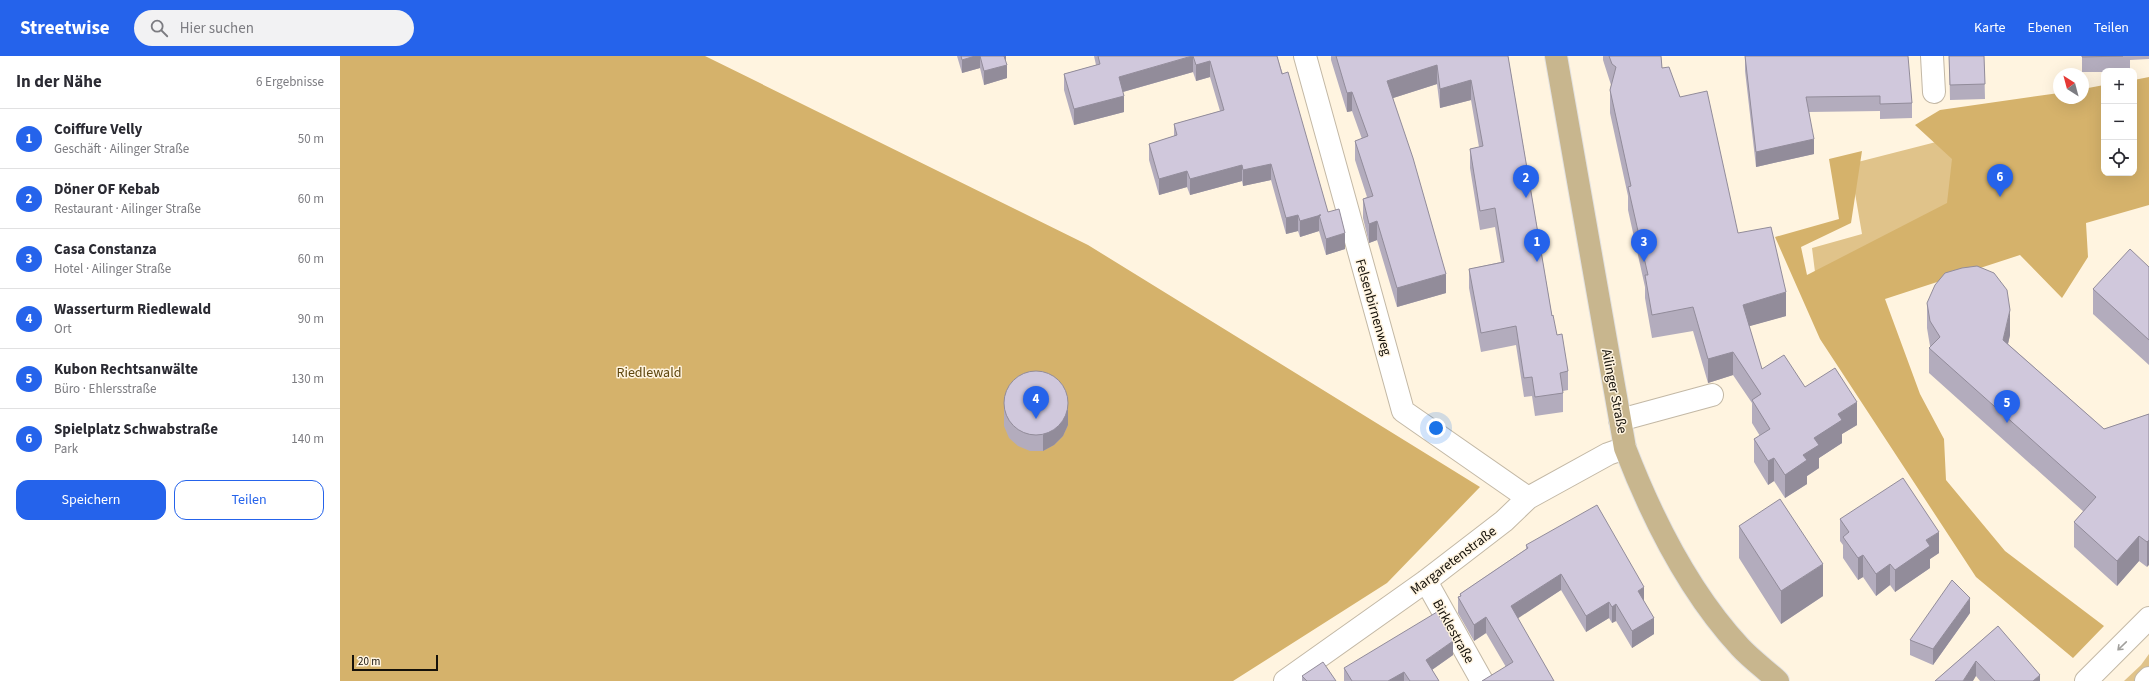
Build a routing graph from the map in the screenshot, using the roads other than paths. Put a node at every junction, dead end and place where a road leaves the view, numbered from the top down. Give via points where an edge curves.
1 (1305, 56) edge
2 (1556, 56) edge
3 (1932, 56) edge
4 (1934, 92) dead end
5 (1712, 395) dead end
6 (1620, 420) junction
7 (1625, 448) junction
8 (1528, 498) junction
9 (1426, 581) junction
10 (2149, 618) edge
11 (2149, 678) edge
12 (1285, 681) edge
13 (1482, 681) edge
14 (1778, 681) edge
15 (2086, 681) edge
16 (2146, 681) edge

1 - 8 street, Felsenbirnenweg via 1403,411
2 - 6 main road, Ailinger Straße
3 - 4 street
5 - 6 street
6 - 7 main road, Ailinger Straße
7 - 8 street, Margaretenstraße via 1608,454
7 - 14 main road, Ailinger Straße via 1643,496 1675,556 1698,592 1740,647
8 - 9 street, Margaretenstraße via 1504,521
9 - 12 street, Margaretenstraße
9 - 13 street, Birklestraße
10 -> 15 street
11 - 16 street

